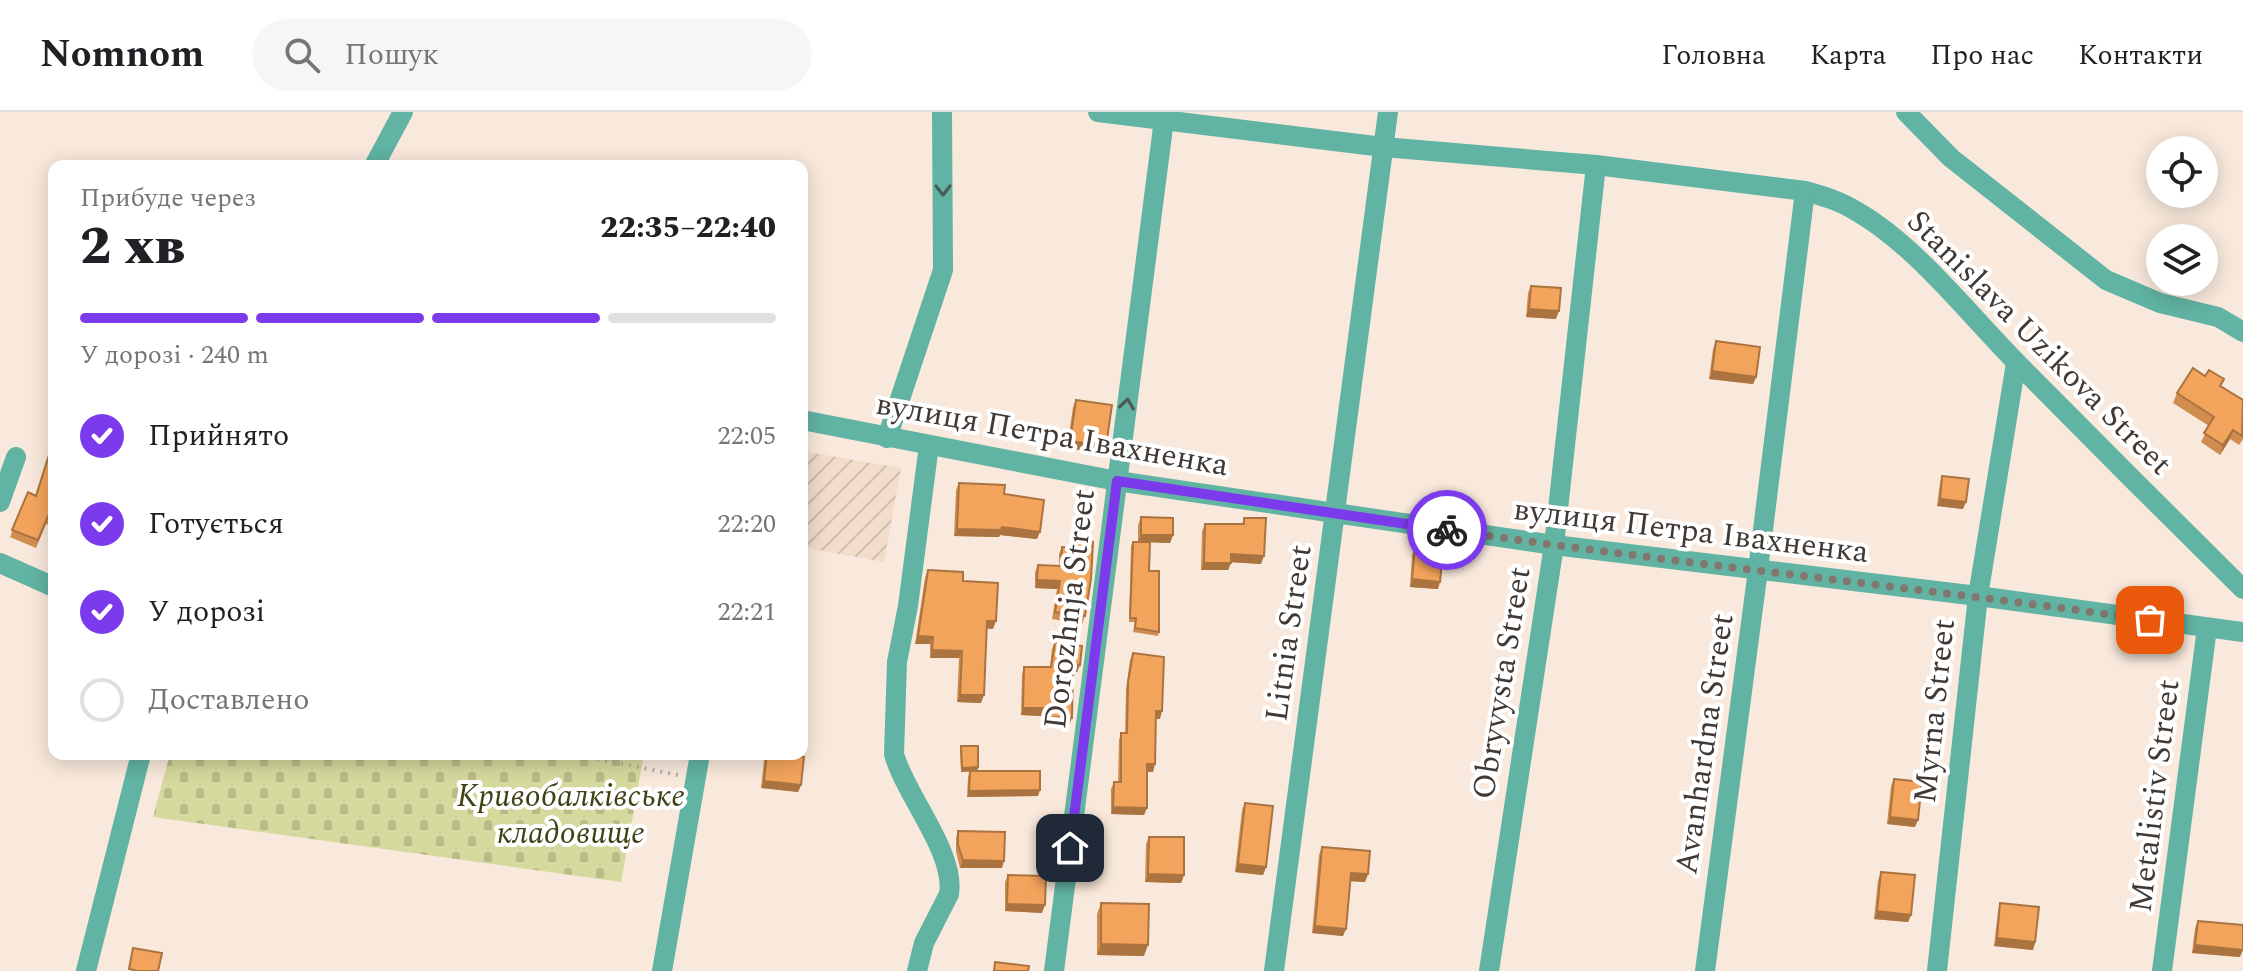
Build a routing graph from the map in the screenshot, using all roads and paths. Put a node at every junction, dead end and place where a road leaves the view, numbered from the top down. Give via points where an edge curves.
1 (403, 112) edge
2 (942, 112) edge
3 (1098, 112) edge
4 (1388, 112) edge
5 (1906, 112) edge
6 (1165, 116) edge
7 (1383, 147) junction
8 (377, 160) edge
9 (1596, 165) junction
10 (1805, 191) junction
11 (2243, 332) edge
12 (2016, 363) junction
13 (808, 421) edge
14 (887, 438) junction
15 (929, 445) junction
16 (16, 457) dead end
17 (1117, 481) junction
18 (0, 502) edge
19 (1335, 513) junction
20 (1554, 545) junction
21 (0, 563) edge
22 (1758, 570) junction
23 (48, 584) edge
24 (2243, 589) edge
25 (1978, 596) junction
26 (2207, 628) junction
27 (2243, 632) edge
28 (139, 760) edge
29 (603, 760) edge
30 (699, 760) edge
31 (695, 779) junction
32 (86, 971) edge
33 (662, 971) edge
34 (917, 971) edge
35 (1054, 971) edge
36 (1274, 971) edge
37 (1489, 971) edge
38 (1705, 971) edge
39 (1937, 971) edge
40 (2162, 971) edge

1 - 8 street
2 -> 14 street via 943,270
3 - 6 street, Stanislava Uzikova Street
4 - 7 street, Litnia Street
5 - 11 street via 1951,158 2106,280 2160,303 2218,317
6 - 7 street, Stanislava Uzikova Street
17 -> 6 street, Dorozhnja Street
7 - 9 street, Stanislava Uzikova Street
7 - 19 street, Litnia Street
9 - 10 street, Stanislava Uzikova Street
9 - 20 street, Obryvysta Street
10 - 12 street, Stanislava Uzikova Street via 1830,198 1886,230
10 - 22 street, Avanhardna Street
12 - 24 street, Stanislava Uzikova Street
12 - 25 street, Myrna Street
13 - 14 street, вулиця Петра Івахненка
14 - 15 street, вулиця Петра Івахненка
15 - 17 street, вулиця Петра Івахненка
15 - 34 street via 897,662 894,754 932,831 950,887
16 - 18 street
17 - 19 street, вулиця Петра Івахненка
17 - 35 street, Dorozhnja Street
19 - 20 street, вулиця Петра Івахненка
19 - 36 street, Litnia Street
20 - 22 street, вулиця Петра Івахненка
20 - 37 street, Obryvysta Street
21 - 23 street
22 - 25 street, вулиця Петра Івахненка
22 - 38 street, Avanhardna Street
25 - 26 street, вулиця Петра Івахненка
25 - 39 street, Myrna Street
26 - 27 street, вулиця Петра Івахненка
26 - 40 street, Metalistiv Street
28 - 32 street
29 - 31 path
30 - 31 street
31 - 33 street

